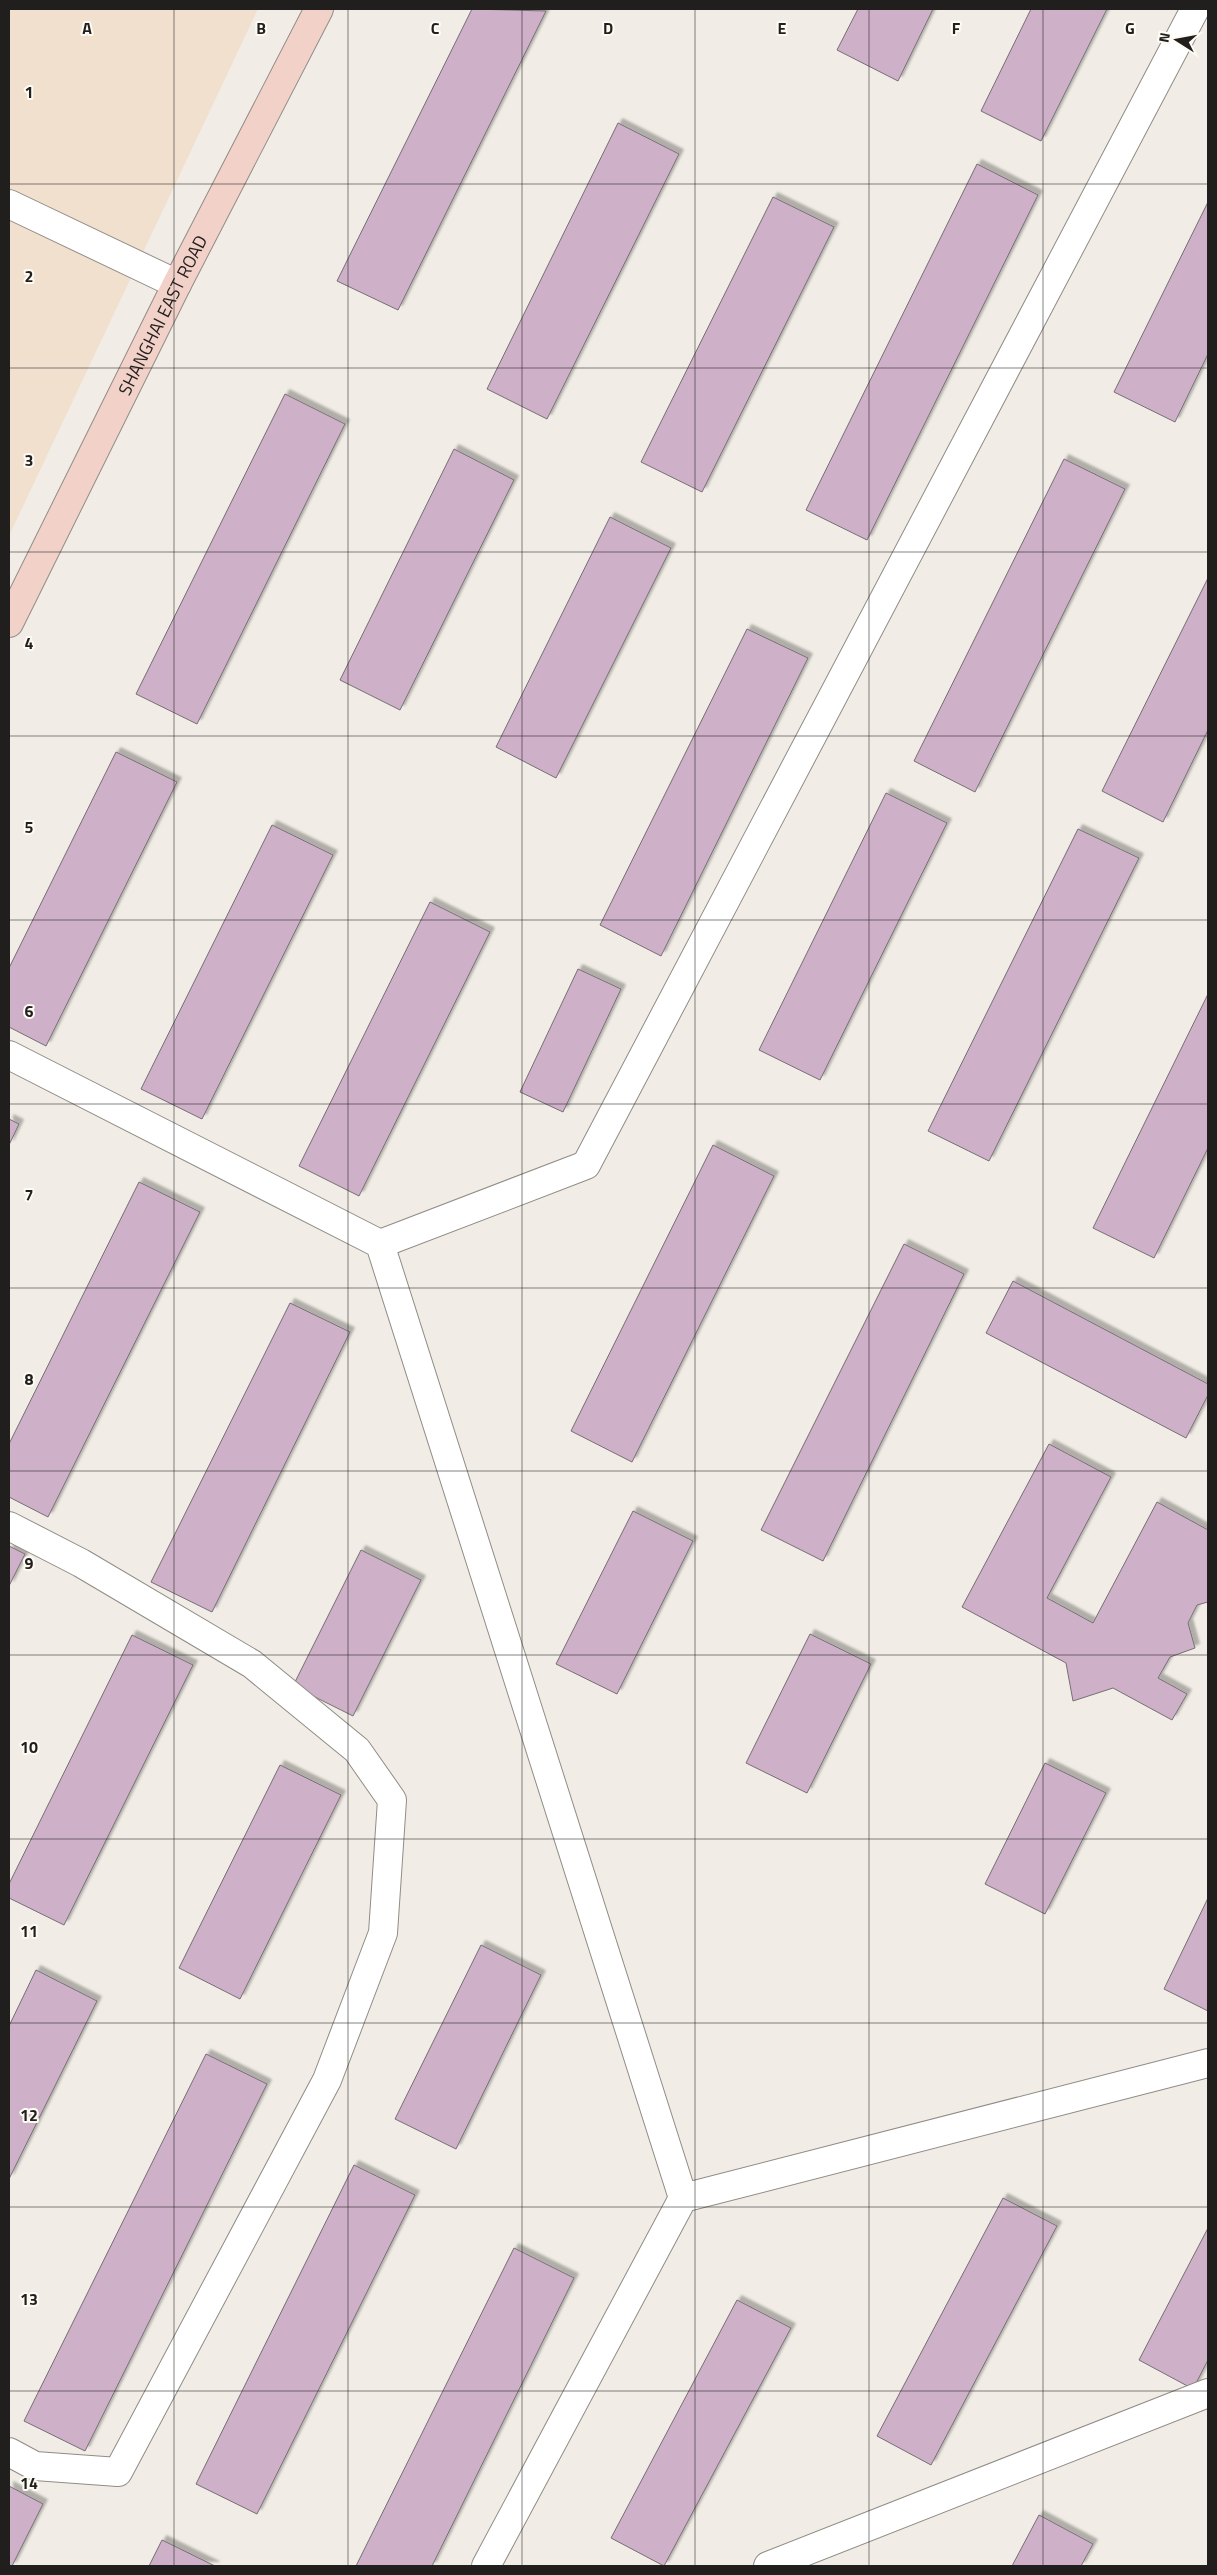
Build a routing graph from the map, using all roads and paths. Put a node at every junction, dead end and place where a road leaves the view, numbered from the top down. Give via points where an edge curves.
1 (319, 9) edge
2 (1194, 9) edge
3 (9, 204) edge
4 (177, 284) junction
5 (9, 623) edge
6 (9, 1055) edge
7 (380, 1244) junction
8 (9, 1526) edge
9 (1208, 2063) edge
10 (683, 2198) junction
11 (1208, 2393) edge
12 (9, 2452) edge
13 (495, 2563) edge
14 (768, 2566) edge

1 - 4 street, SHANGHAI EAST ROAD
2 - 7 street via 586,1164
3 - 4 street
4 - 5 street, SHANGHAI EAST ROAD
6 - 7 street
7 - 10 street
8 - 12 street via 81,1563 252,1664 357,1750 392,1800 383,1933 327,2080 118,2472 35,2466
9 - 10 street
10 - 13 street
11 - 14 street

